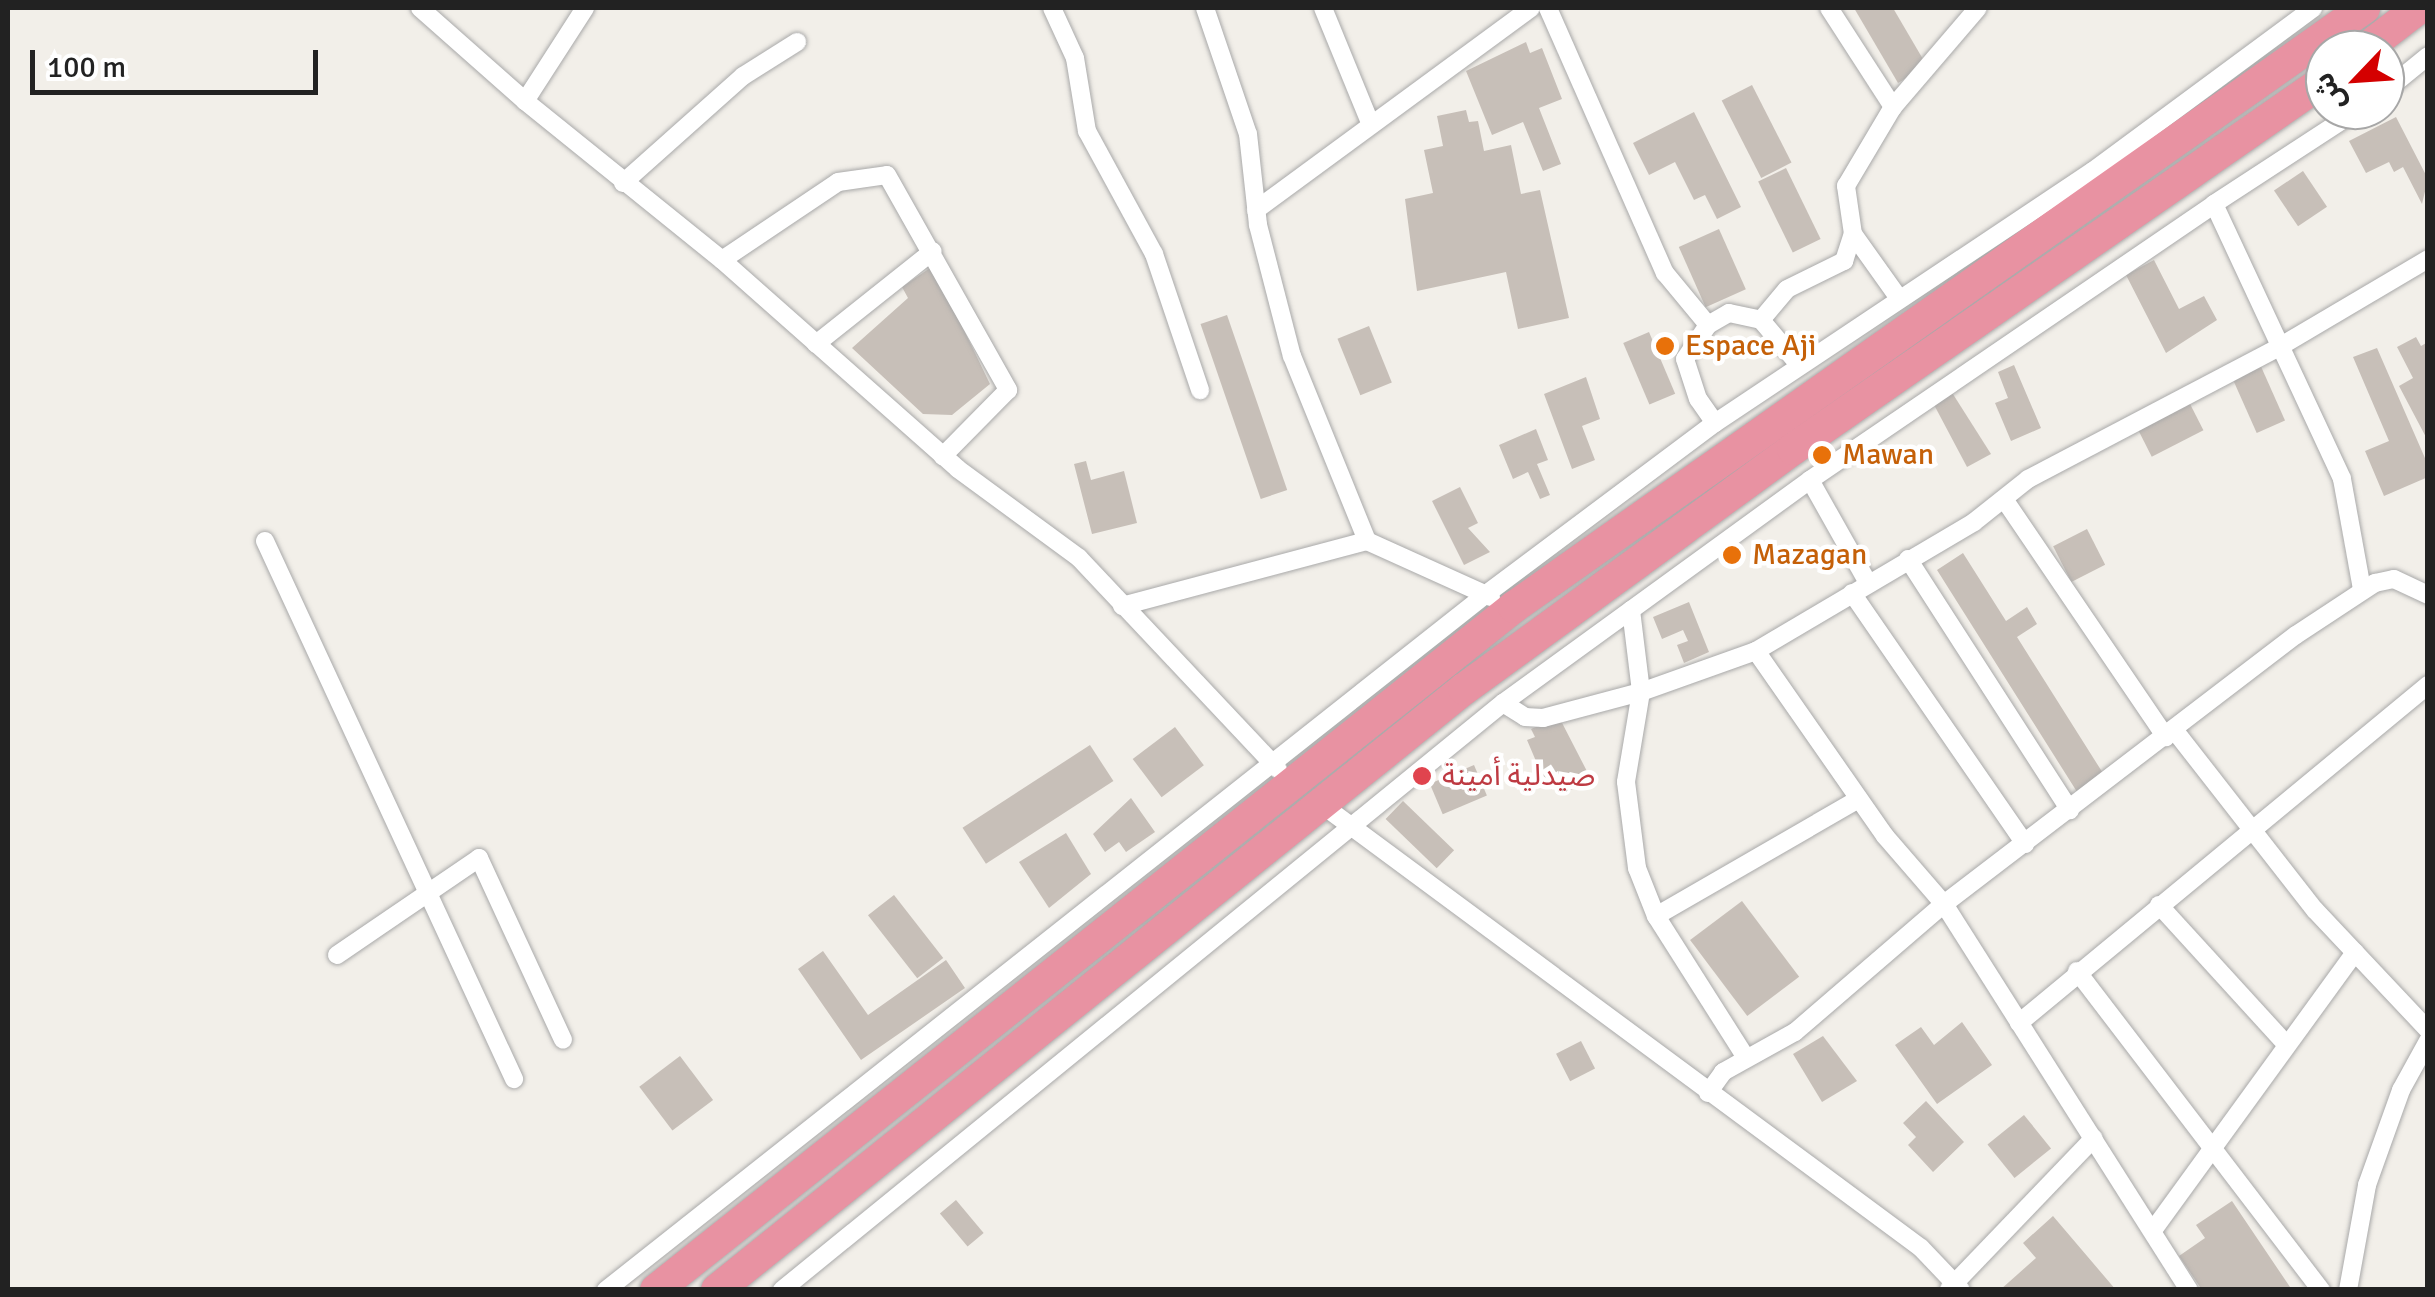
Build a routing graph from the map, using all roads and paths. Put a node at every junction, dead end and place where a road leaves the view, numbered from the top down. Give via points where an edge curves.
1 (420, 8) edge
2 (586, 8) edge
3 (1052, 8) edge
4 (1206, 8) edge
5 (1323, 8) edge
6 (1531, 8) edge
7 (1548, 8) edge
8 (1829, 8) edge
9 (1978, 8) edge
10 (2312, 8) edge
11 (2364, 8) edge
12 (2419, 8) edge
13 (2390, 30) edge
14 (797, 42) dead end
15 (2428, 56) edge
16 (2405, 74) edge
17 (2305, 94) edge
18 (525, 101) junction
19 (1893, 108) junction
20 (1371, 125) junction
21 (2327, 130) edge
22 (622, 183) junction
23 (2214, 204) junction
24 (1256, 210) junction
25 (1853, 234) junction
26 (933, 250) junction
27 (722, 260) junction
28 (2428, 260) edge
29 (1898, 297) junction
30 (1762, 320) junction
31 (1708, 325) junction
32 (816, 344) junction
33 (2280, 346) junction
34 (1799, 364) junction
35 (1200, 390) dead end
36 (1715, 423) junction
37 (943, 456) junction
38 (1810, 480) junction
39 (2004, 500) junction
40 (265, 541) dead end
41 (1367, 541) junction
42 (1908, 559) junction
43 (1860, 588) junction
44 (2362, 589) junction
45 (2428, 595) edge
46 (1499, 601) junction
47 (1122, 606) junction
48 (1632, 610) junction
49 (1756, 651) junction
50 (2428, 686) edge
51 (1641, 692) junction
52 (1502, 703) junction
53 (2171, 734) junction
54 (1282, 773) junction
55 (1859, 799) junction
56 (1320, 804) junction
57 (2070, 810) junction
58 (1353, 828) junction
59 (2250, 831) junction
60 (2025, 844) junction
61 (428, 893) junction
62 (1944, 904) junction
63 (2159, 905) junction
64 (1656, 916) junction
65 (2354, 952) junction
66 (338, 956) dead end
67 (2077, 971) junction
68 (2019, 1023) junction
69 (2428, 1030) edge
70 (563, 1040) dead end
71 (2428, 1042) edge
72 (2285, 1043) junction
73 (1745, 1056) junction
74 (514, 1079) dead end
75 (1708, 1093) junction
76 (2094, 1138) junction
77 (2213, 1144) junction
78 (2154, 1229) junction
79 (1955, 1287) edge
80 (606, 1290) edge
81 (656, 1290) edge
82 (717, 1290) edge
83 (782, 1290) edge
84 (2189, 1290) edge
85 (2321, 1290) edge
86 (2348, 1290) edge

1 - 18 street
2 - 18 street
3 - 35 street via 1075,58 1087,131 1154,254
4 - 24 street via 1248,134
5 - 20 street
6 - 20 street
7 - 31 street via 1665,273
8 - 19 street
9 - 19 street
10 - 29 street via 2093,171
11 - 46 highway
12 - 13 highway
14 - 22 street via 742,76
15 - 16 street
17 - 56 highway via 1613,578
18 - 22 street
19 - 25 street via 1846,186
20 - 24 street
21 - 23 street
22 - 27 street
23 - 33 street
23 - 38 street
24 - 41 street via 1292,356
25 - 29 street
25 - 30 street via 1844,261 1787,289
26 - 27 street via 899,189 878,172 838,182
26 - 32 street
26 - 37 street via 1008,390
27 - 32 street
28 - 33 street
29 - 34 street
30 - 31 street via 1729,313
30 - 34 street
31 - 36 street via 1685,359 1698,400
32 - 37 street
33 - 39 street via 2090,445
33 - 44 street via 2347,492
34 - 36 street
36 - 46 street
37 - 47 street via 1079,558
38 - 43 street
38 - 48 street
39 - 42 street
39 - 53 street
40 - 61 street
41 - 46 street
41 - 47 street
42 - 43 street
42 - 57 street
43 - 49 street
43 - 60 street
44 - 45 street via 2394,579
44 - 53 street
46 - 54 highway
47 - 54 street
48 - 51 street
48 - 52 street
49 - 51 street
49 - 55 street
50 - 59 street
51 - 52 street via 1543,718 1525,717
51 - 64 street via 1626,782 1637,868
52 - 58 street
53 - 57 street
53 - 59 street
54 - 56 street
54 - 80 street
54 - 81 highway
55 - 62 street
55 - 64 street
56 - 58 street
56 - 82 highway
57 - 60 street
58 - 75 street
58 - 83 street
59 - 63 street
59 - 65 street
60 - 62 street
61 - 66 street
61 - 70 street via 478,858
61 - 74 street
62 - 68 street
62 - 73 street via 1795,1032
63 - 67 street
63 - 72 street
64 - 73 street
65 - 69 street
65 - 72 street
67 - 68 street
67 - 77 street
68 - 76 street
71 - 86 street via 2375,1158
72 - 77 street
73 - 75 street
75 - 79 street via 1921,1248
76 - 78 street
76 - 79 street
77 - 78 street
77 - 85 street
78 - 84 street

